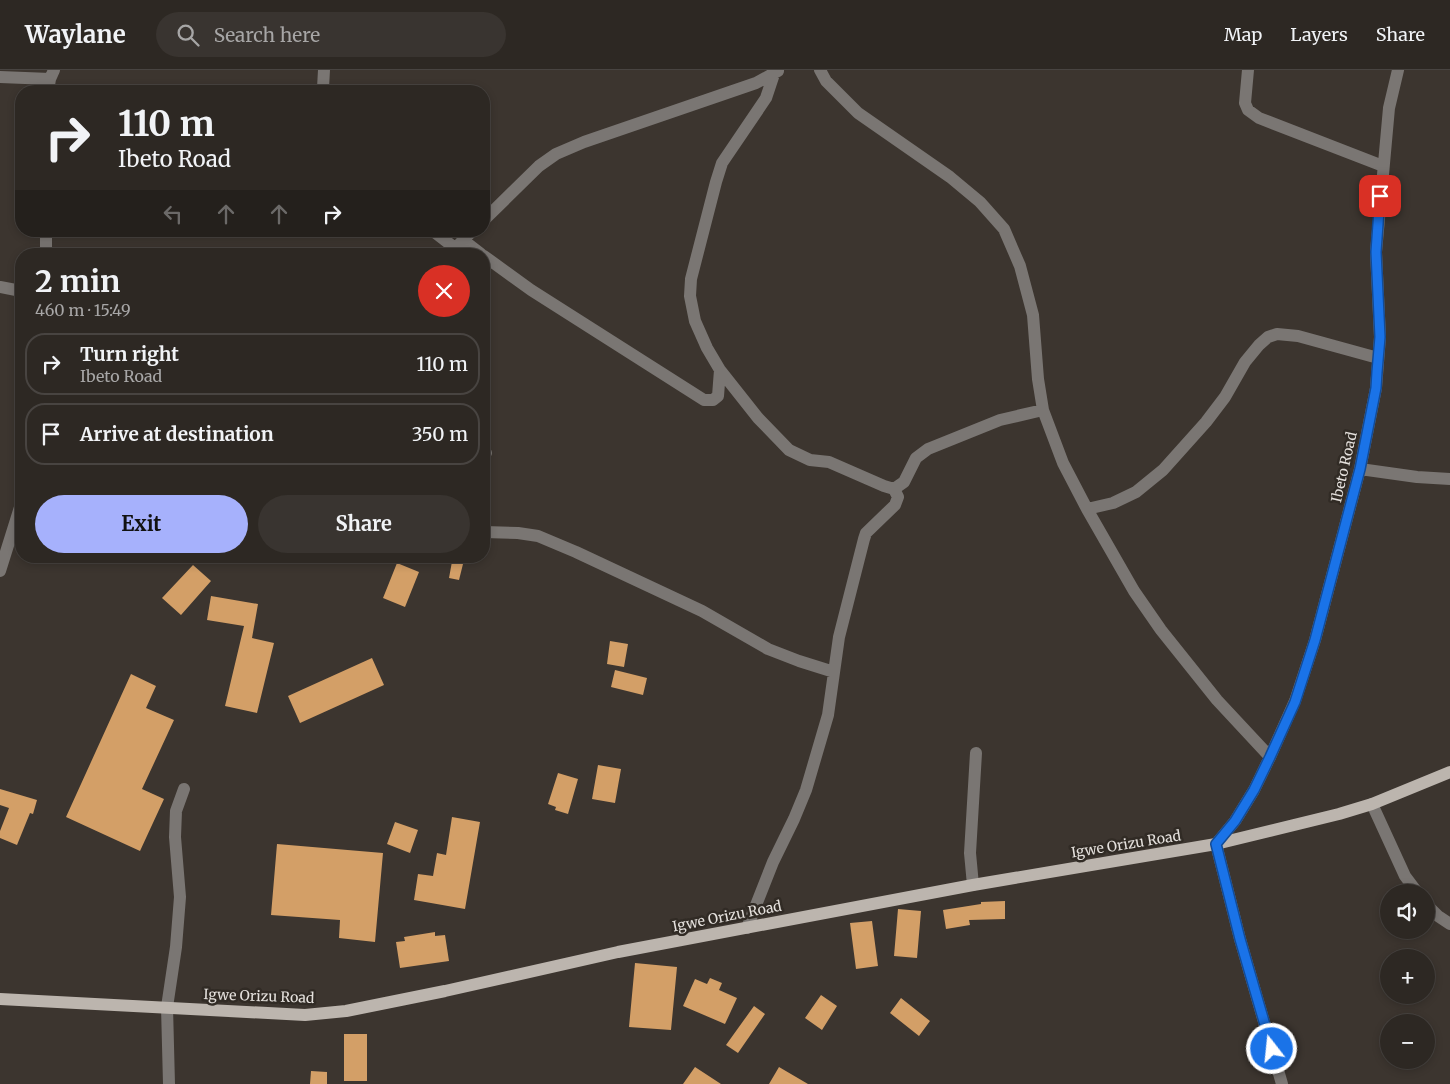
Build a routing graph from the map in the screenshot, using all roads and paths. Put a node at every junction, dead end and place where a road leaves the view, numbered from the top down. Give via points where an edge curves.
1 (324, 70) edge
2 (820, 70) edge
3 (1248, 70) edge
4 (1411, 70) edge
5 (776, 72) edge
6 (1397, 72) edge
7 (0, 77) edge
8 (50, 80) edge
9 (323, 85) edge
10 (1383, 166) junction
11 (490, 214) edge
12 (446, 237) edge
13 (460, 243) edge
14 (490, 261) edge
15 (0, 287) edge
16 (15, 291) edge
17 (1378, 358) junction
18 (720, 370) junction
19 (1043, 410) junction
20 (1360, 469) junction
21 (1450, 479) edge
22 (894, 489) junction
23 (1087, 509) junction
24 (490, 532) edge
25 (15, 537) edge
26 (2, 563) edge
27 (834, 672) junction
28 (976, 753) dead end
29 (1270, 757) junction
30 (1450, 772) edge
31 (184, 789) dead end
32 (1372, 804) junction
33 (1216, 844) junction
34 (1411, 884) edge
35 (973, 885) junction
36 (1435, 913) edge
37 (1450, 924) edge
38 (747, 928) junction
39 (0, 1000) edge
40 (167, 1007) junction
41 (169, 1084) edge
42 (1282, 1084) edge

1 - 9 street
2 - 19 street via 826,81 858,113 950,177 980,202 1004,229 1020,266 1034,315
3 - 10 street via 1245,103 1248,110 1259,118
4 - 6 street
5 - 11 street via 756,83 556,154 539,166
5 - 18 street via 766,98 722,164 691,279 690,296 695,321
6 - 10 street, Ibeto Road via 1389,108
7 - 8 street
10 - 17 street, Ibeto Road via 1376,252
12 - 13 street
14 - 18 street via 704,400 718,396
15 - 16 street
17 - 20 street, Ibeto Road via 1376,388
17 - 23 street via 1298,336 1277,334 1268,338 1258,344 1226,397 1163,470 1136,492 1113,503
18 - 22 street via 758,418 790,450
19 - 22 street via 1000,420 928,449 916,458 904,482
19 - 23 street via 1063,463
20 - 21 street
20 - 29 street, Ibeto Road via 1315,640 1295,702
22 - 27 street via 898,497 895,505 866,533 839,637
23 - 29 street via 1134,591 1161,630 1217,700
24 - 27 street via 538,536 702,611 768,649
25 - 26 street
27 - 38 street via 828,715 806,790
28 - 35 street via 970,854
29 - 33 street, Ibeto Road via 1235,821
30 - 32 main road, Igwe Orizu Road
31 - 40 street via 176,811 180,897
32 - 33 main road, Igwe Orizu Road
32 - 34 street
33 - 35 main road, Igwe Orizu Road
33 - 42 street
35 - 38 main road, Igwe Orizu Road
36 - 37 street
38 - 40 main road, Igwe Orizu Road via 618,952 346,1011 305,1015
39 - 40 main road, Igwe Orizu Road
40 - 41 street

